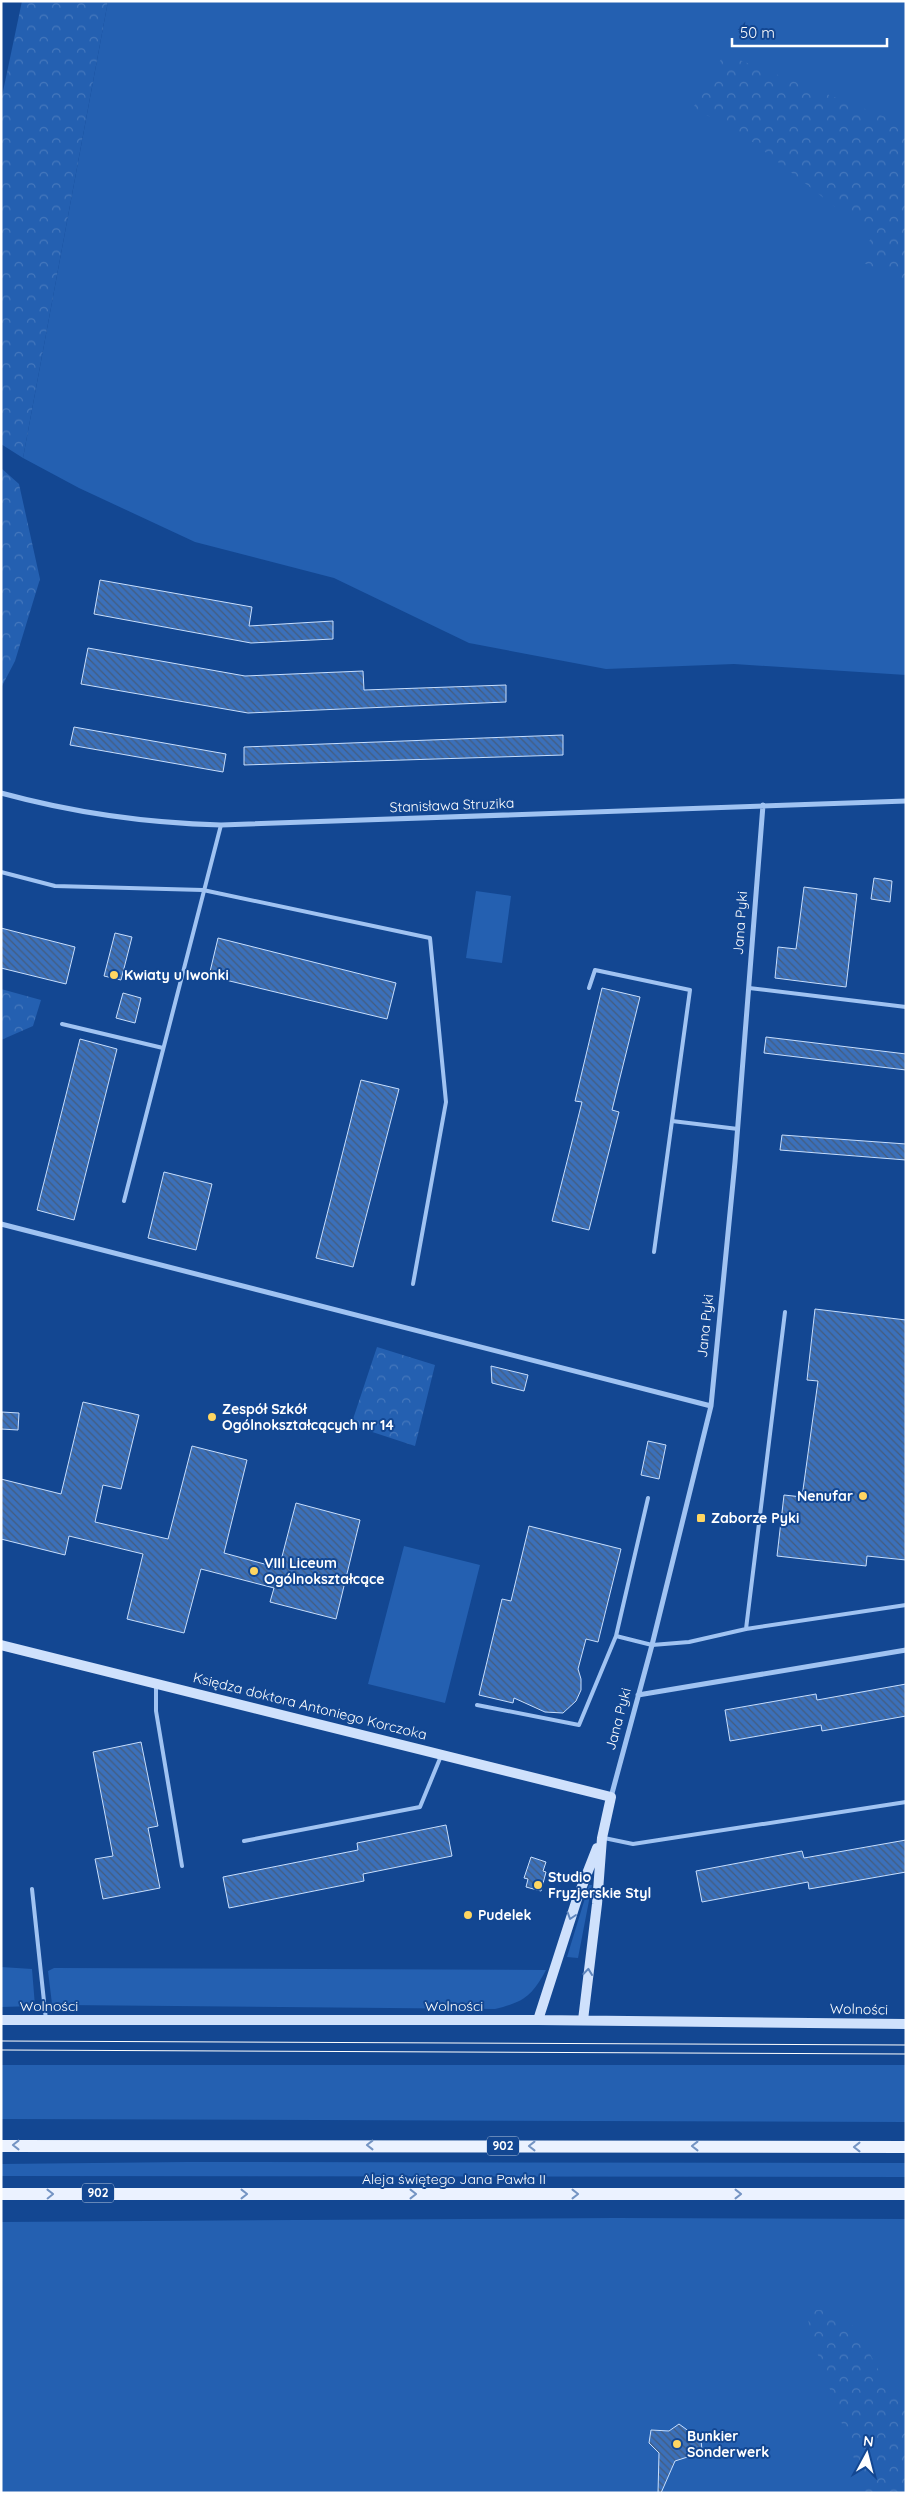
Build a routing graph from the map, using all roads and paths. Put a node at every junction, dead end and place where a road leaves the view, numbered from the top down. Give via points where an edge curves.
1 (1, 793) edge
2 (906, 801) edge
3 (763, 805) junction
4 (221, 824) junction
5 (1, 872) edge
6 (203, 890) junction
7 (589, 988) dead end
8 (749, 988) junction
9 (906, 1007) edge
10 (62, 1024) dead end
11 (163, 1048) junction
12 (672, 1121) junction
13 (738, 1129) junction
14 (124, 1201) dead end
15 (1, 1224) edge
16 (654, 1252) dead end
17 (413, 1284) dead end
18 (785, 1312) dead end
19 (711, 1406) junction
20 (648, 1498) dead end
21 (906, 1605) edge
22 (746, 1629) junction
23 (616, 1636) junction
24 (1, 1645) edge
25 (652, 1645) junction
26 (906, 1650) edge
27 (156, 1682) junction
28 (638, 1695) junction
29 (477, 1705) dead end
30 (442, 1754) junction
31 (611, 1797) junction
32 (906, 1802) edge
33 (602, 1838) junction
34 (244, 1841) dead end
35 (182, 1866) dead end
36 (32, 1889) dead end
37 (1, 2020) edge
38 (46, 2020) junction
39 (538, 2020) junction
40 (583, 2020) junction
41 (906, 2024) edge
42 (1, 2146) edge
43 (906, 2147) edge
44 (1, 2194) edge
45 (906, 2194) edge

1 - 4 street, Stanisława Struzika via 97,815 181,824
2 - 3 street, Stanisława Struzika
3 - 4 street, Stanisława Struzika
3 - 8 street, Jana Pyki
4 - 6 lane
5 - 6 lane via 54,886
6 - 11 lane
6 - 17 lane via 430,938 446,1102
7 - 12 lane via 595,970 690,990
8 - 9 lane
8 - 13 street, Jana Pyki
10 - 11 lane
11 - 14 lane
12 - 13 lane
12 - 16 lane
13 - 19 street, Jana Pyki
15 - 19 street
18 - 22 lane
19 - 25 street, Jana Pyki
20 - 23 lane
21 - 22 lane
22 - 25 lane via 689,1642
23 - 25 lane
23 - 29 lane via 579,1725
24 - 27 street, Księdza doktora Antoniego Korczoka
25 - 28 street, Jana Pyki
26 - 28 street
27 - 30 street, Księdza doktora Antoniego Korczoka
27 - 35 lane via 156,1711
28 - 31 street, Jana Pyki
30 - 31 street, Księdza doktora Antoniego Korczoka
30 - 34 lane via 420,1807
31 - 33 street, Jana Pyki
32 - 33 lane via 633,1844
33 -> 39 street, Jana Pyki via 577,1899
40 -> 33 street, Jana Pyki
36 - 38 lane
37 - 38 street, Wolności
38 - 39 street, Wolności
39 - 40 street, Wolności
40 - 41 street, Wolności
43 -> 42 main road, 902
44 -> 45 main road, Aleja świętego Jana Pawła II / 902

